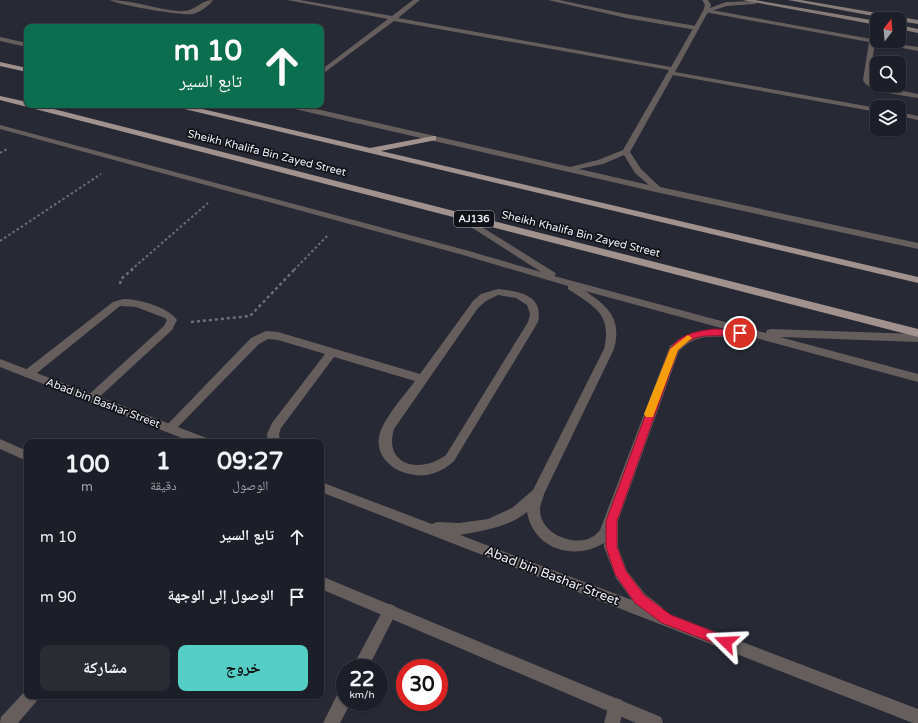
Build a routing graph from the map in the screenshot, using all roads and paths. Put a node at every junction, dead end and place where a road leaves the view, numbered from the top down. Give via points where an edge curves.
1 (113, 0) edge
2 (210, 0) edge
3 (290, 0) edge
4 (417, 0) edge
5 (551, 0) edge
6 (706, 0) edge
7 (745, 0) edge
8 (791, 0) edge
9 (755, 2) junction
10 (706, 11) junction
11 (870, 14) edge
12 (393, 18) junction
13 (906, 20) edge
14 (870, 22) edge
15 (918, 22) edge
16 (696, 28) junction
17 (906, 28) edge
18 (918, 31) edge
19 (0, 39) edge
20 (870, 41) edge
21 (24, 45) edge
22 (906, 47) edge
23 (871, 48) edge
24 (918, 49) edge
25 (0, 64) edge
26 (24, 69) edge
27 (324, 71) edge
28 (672, 71) junction
29 (918, 96) edge
30 (0, 98) edge
31 (24, 104) edge
32 (40, 108) edge
33 (189, 108) edge
34 (301, 108) edge
35 (306, 108) edge
36 (870, 109) edge
37 (309, 110) junction
38 (906, 115) edge
39 (918, 118) edge
40 (0, 127) edge
41 (433, 138) junction
42 (369, 150) junction
43 (626, 152) junction
44 (121, 161) junction
45 (566, 168) junction
46 (225, 188) junction
47 (660, 190) junction
48 (453, 213) junction
49 (342, 220) junction
50 (0, 241) edge
51 (918, 246) edge
52 (918, 280) edge
53 (564, 282) junction
54 (117, 304) junction
55 (171, 324) junction
56 (753, 333) junction
57 (918, 333) edge
58 (918, 338) edge
59 (332, 352) junction
60 (0, 363) edge
61 (28, 374) junction
62 (918, 378) edge
63 (422, 379) junction
64 (91, 398) junction
65 (170, 428) junction
66 (198, 439) edge
67 (274, 439) edge
68 (0, 444) edge
69 (24, 455) edge
70 (324, 488) edge
71 (538, 494) junction
72 (611, 521) junction
73 (427, 528) junction
74 (324, 583) edge
75 (390, 612) junction
76 (667, 619) junction
77 (365, 659) edge
78 (27, 699) edge
79 (616, 706) junction
80 (337, 711) edge
81 (918, 718) edge
82 (7, 723) edge
83 (331, 723) edge
84 (612, 723) edge
85 (655, 723) edge

1 - 2 street via 179,13 192,12
3 - 12 street
4 - 12 street
5 - 16 street
6 - 10 street
7 - 9 main road
8 - 11 main road
9 - 10 street via 726,4
9 - 14 main road
10 - 16 street
10 - 20 street
12 - 27 street
12 - 28 street
13 - 15 main road
16 - 28 street
17 - 18 main road
19 - 21 street
22 - 24 street
23 - 29 street via 866,83 877,88
25 - 26 main road
28 - 36 street
28 - 43 street
30 - 31 main road, Sheikh Khalifa Bin Zayed Street / AJ136
32 - 48 main road, Sheikh Khalifa Bin Zayed Street / AJ136
33 - 42 main road
34 - 37 street
35 - 37 street
37 - 41 street
38 - 39 street
40 - 44 street
41 - 42 main road
41 - 45 street
42 - 52 main road
43 - 45 street via 600,162
43 - 47 street via 638,171
44 - 46 street
44 - 50 path
45 - 47 street
46 - 49 street
46 - 54 path via 120,279
47 - 51 street
48 - 53 street
48 - 57 main road, Sheikh Khalifa Bin Zayed Street / AJ136
49 - 53 street
49 - 55 path via 250,316
53 - 56 street
53 - 71 street via 607,313 613,337
54 - 55 street via 135,303 170,316
54 - 61 street
55 - 64 street
56 - 58 street
56 - 62 street
56 - 72 street via 698,334 684,340 674,349
59 - 63 street
59 - 65 street via 272,334 260,337
59 - 67 street via 276,426
60 - 61 street, Abad bin Bashar Street
61 - 64 street, Abad bin Bashar Street
63 - 63 street via 479,299 498,292 510,293 520,295 534,307 536,315 533,322 450,458 440,466 427,470 412,470 390,458 384,449 384,438 388,428
64 - 65 street, Abad bin Bashar Street
65 - 66 street, Abad bin Bashar Street
68 - 69 street
70 - 73 street, Abad bin Bashar Street
71 - 72 street via 533,509 537,525 550,538 568,546 588,545 604,536
71 - 73 street via 517,512 490,524 459,529
72 - 76 street via 612,547 621,574 640,599
73 - 76 street, Abad bin Bashar Street
74 - 75 street
75 - 77 street
75 - 79 street
76 - 81 street, Abad bin Bashar Street
78 - 82 street
79 - 84 street
79 - 85 street
80 - 83 street

